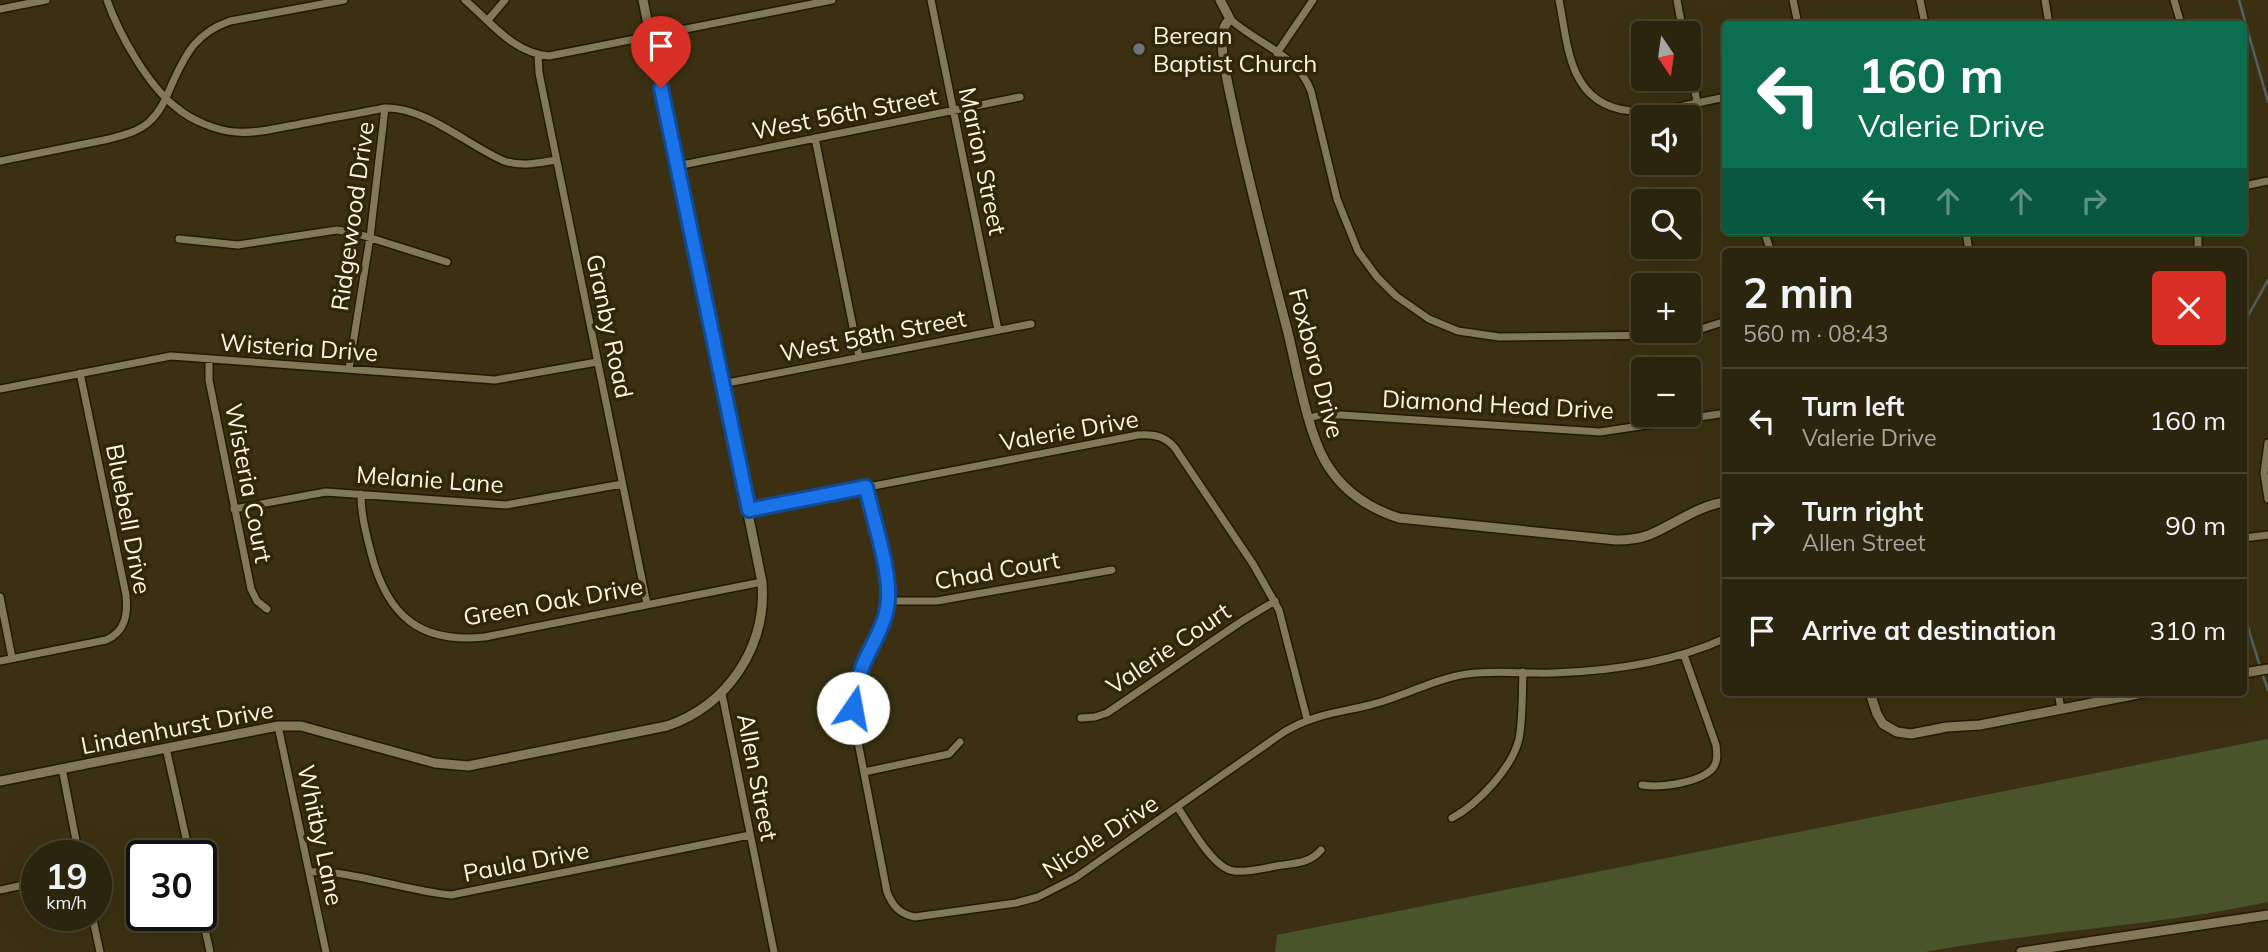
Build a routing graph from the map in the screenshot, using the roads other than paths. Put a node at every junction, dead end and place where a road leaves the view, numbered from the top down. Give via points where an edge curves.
1 (46, 0) edge
2 (107, 0) edge
3 (344, 0) edge
4 (465, 0) edge
5 (505, 0) edge
6 (643, 0) edge
7 (832, 0) edge
8 (931, 0) edge
9 (1220, 0) edge
10 (1313, 0) edge
11 (1559, 0) edge
12 (1677, 0) edge
13 (1793, 0) edge
14 (1920, 0) edge
15 (2045, 0) edge
16 (2174, 0) edge
17 (0, 9) edge
18 (1230, 19) junction
19 (488, 20) junction
20 (1681, 21) edge
21 (1797, 21) edge
22 (1924, 21) edge
23 (2048, 21) edge
24 (2180, 21) edge
25 (651, 37) junction
26 (1277, 52) junction
27 (538, 55) junction
28 (1695, 91) edge
29 (1020, 97) dead end
30 (1722, 97) edge
31 (167, 99) junction
32 (1697, 102) junction
33 (385, 108) junction
34 (953, 110) junction
35 (815, 138) junction
36 (556, 160) junction
37 (0, 161) edge
38 (677, 166) junction
39 (2268, 181) edge
40 (2247, 185) edge
41 (370, 237) junction
42 (179, 239) dead end
43 (447, 262) dead end
44 (1722, 322) edge
45 (1031, 324) dead end
46 (998, 330) junction
47 (859, 357) junction
48 (209, 359) junction
49 (597, 362) junction
50 (349, 369) junction
51 (80, 373) junction
52 (722, 384) junction
53 (0, 389) edge
54 (1722, 414) edge
55 (1310, 418) junction
56 (2268, 443) edge
57 (622, 484) junction
58 (866, 487) junction
59 (362, 495) junction
60 (2268, 499) edge
61 (1722, 503) edge
62 (234, 509) junction
63 (749, 510) junction
64 (2268, 535) edge
65 (2247, 538) edge
66 (1112, 570) dead end
67 (762, 582) junction
68 (0, 597) edge
69 (888, 601) junction
70 (1275, 601) junction
71 (647, 604) junction
72 (267, 610) dead end
73 (1722, 640) edge
74 (1684, 655) junction
75 (12, 659) junction
76 (0, 661) edge
77 (1523, 672) junction
78 (722, 694) junction
79 (1871, 696) edge
80 (2059, 696) edge
81 (2128, 696) edge
82 (2061, 709) junction
83 (1081, 718) dead end
84 (1307, 719) junction
85 (278, 726) junction
86 (960, 742) dead end
87 (166, 748) junction
88 (62, 768) junction
89 (863, 772) junction
90 (0, 781) edge
91 (1642, 785) dead end
92 (1178, 807) junction
93 (1452, 818) dead end
94 (750, 835) junction
95 (76, 840) edge
96 (186, 840) edge
97 (1321, 850) dead end
98 (309, 872) junction
99 (21, 885) edge
100 (0, 890) edge
101 (2268, 915) edge
102 (95, 931) edge
103 (206, 931) edge
104 (773, 951) edge
105 (100, 952) edge
106 (210, 952) edge
107 (326, 952) edge
108 (764, 952) edge
109 (2021, 952) edge

1 - 17 street
2 - 31 street via 138,60
3 - 31 street via 230,21 207,31 187,55
4 - 19 street
5 - 19 street
6 - 25 street, Allen Street
7 - 25 street
8 - 34 street, Marion Street
9 - 18 street
10 - 26 street
11 - 32 street via 1577,76 1592,95 1622,111
12 - 20 street
13 - 21 street
14 - 22 street
15 - 23 street
16 - 24 street
18 - 26 street
18 - 55 street, Foxboro Drive via 1222,40 1227,75
19 - 27 street via 513,44
25 - 27 street
25 - 38 street, Allen Street
26 - 44 street via 1309,87 1337,199 1358,251 1396,296 1429,319 1471,335 1499,337 1667,335
27 - 36 street, Granby Road
28 - 32 street
29 - 34 street, West 56th Street
30 - 32 street
31 - 33 street via 184,114 240,133
31 - 37 street via 149,122 126,134
33 - 36 street via 408,110 503,161 530,165
33 - 41 street, Ridgewood Drive
34 - 35 street, West 56th Street
34 - 46 street, Marion Street
35 - 38 street, West 56th Street
35 - 47 street
36 - 49 street, Granby Road
38 - 52 street, Allen Street
39 - 40 street
41 - 42 street via 337,230 238,245
41 - 43 street
41 - 50 street, Ridgewood Drive
45 - 46 street, West 58th Street
46 - 47 street, West 58th Street
47 - 52 street, West 58th Street
48 - 50 street, Wisteria Drive
48 - 51 street, Wisteria Drive via 171,356
48 - 62 street, Wisteria Court
49 - 50 street, Wisteria Drive via 495,380
49 - 57 street, Granby Road
51 - 53 street, Wisteria Drive
51 - 75 street, Bluebell Drive via 126,595 126,616 118,633 106,640
52 - 63 street, Allen Street
54 - 55 street, Diamond Head Drive via 1600,432 1340,415
55 - 61 street, Foxboro Drive via 1324,458 1344,486 1369,506 1399,518 1625,540 1648,535
56 - 60 street via 2264,472
57 - 59 street, Melanie Lane via 506,505
57 - 71 street, Granby Road
58 - 63 street, Valerie Drive
58 - 69 street, Nicole Drive
58 - 70 street, Valerie Drive via 1156,435 1175,448
59 - 62 street, Melanie Lane via 316,493
59 - 71 street, Green Oak Drive via 362,519 382,587 404,617 438,635 485,637
62 - 72 street, Wisteria Court via 251,589
63 - 67 street, Allen Street
64 - 65 street
66 - 69 street, Chad Court via 946,600
67 - 71 street, Green Oak Drive
67 - 78 street, Allen Street via 757,636
68 - 75 street
69 - 89 street, Nicole Drive via 855,690 855,729
70 - 83 street, Valerie Court via 1107,713
70 - 84 street, Valerie Drive
73 - 74 street, Nicole Drive
74 - 77 street, Nicole Drive via 1616,668
74 - 91 street via 1716,745 1715,764 1695,778 1662,786
75 - 76 street, Bluebell Drive
77 - 84 street, Nicole Drive via 1464,675 1370,705
77 - 93 street via 1514,753 1484,794
78 - 85 street, Lindenhurst Drive via 695,714 667,726 468,766 442,765 301,726
78 - 94 street, Allen Street
79 - 82 street via 1879,719 1889,729 1911,734
80 - 82 street
81 - 82 street
84 - 92 street, Nicole Drive
85 - 87 street, Lindenhurst Drive
85 - 98 street, Whitby Lane
86 - 89 street via 948,754
87 - 88 street, Lindenhurst Drive
87 - 96 street
88 - 90 street, Lindenhurst Drive
88 - 95 street
89 - 92 street, Nicole Drive via 887,892 895,908 915,918 1047,894
92 - 97 street via 1215,860 1231,871 1306,861
94 - 98 street, Paula Drive via 451,895
94 - 104 street, Allen Street
98 - 107 street, Whitby Lane
99 - 100 street
101 - 109 street
102 - 105 street
103 - 106 street
104 - 108 street

